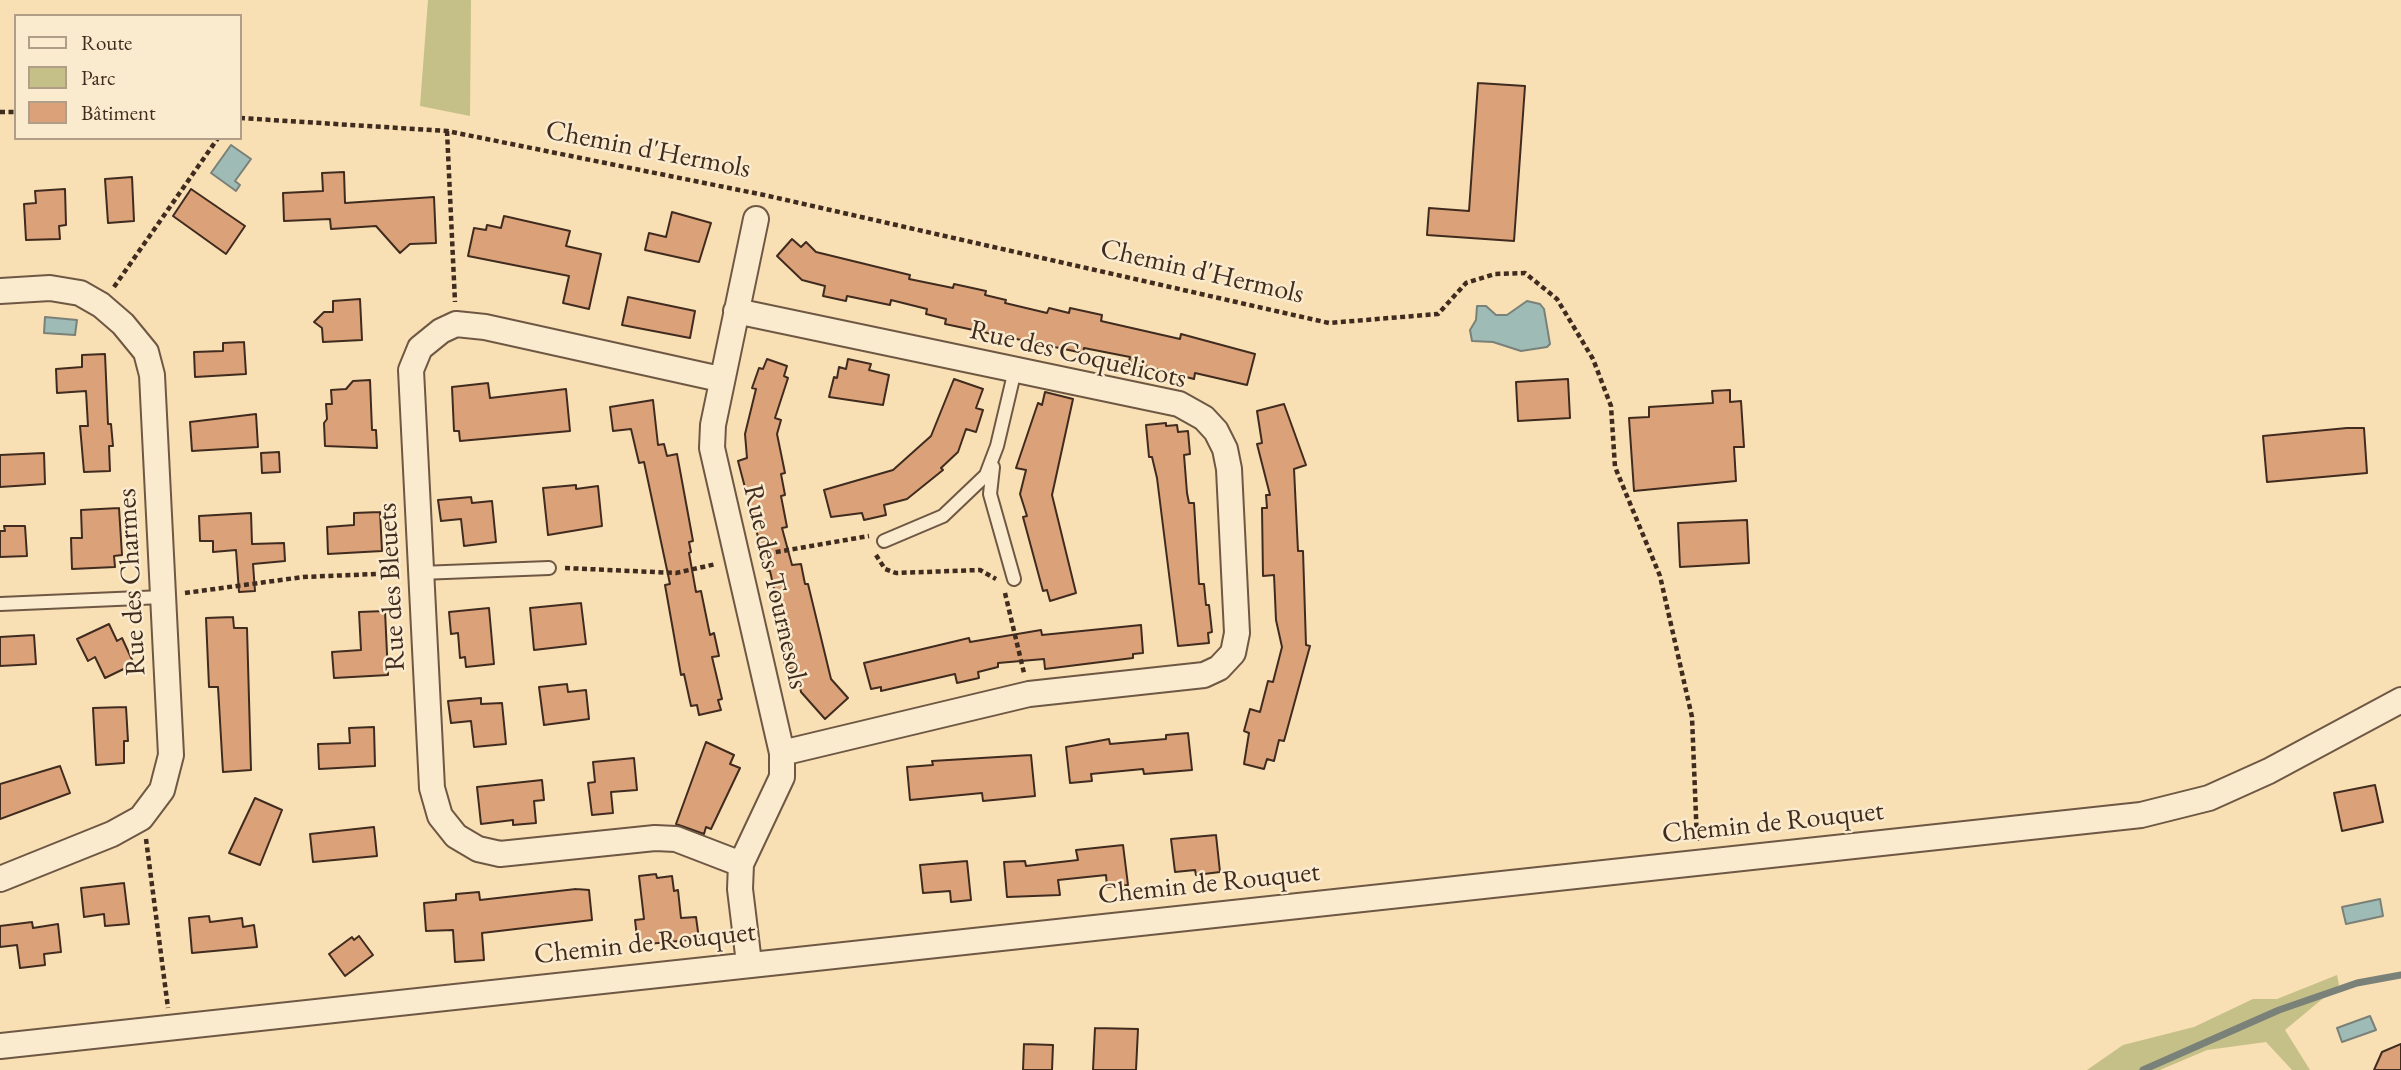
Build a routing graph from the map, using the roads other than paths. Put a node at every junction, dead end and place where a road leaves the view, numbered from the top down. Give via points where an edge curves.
1 (756, 219) dead end
2 (0, 291) edge
3 (736, 312) junction
4 (1015, 370) junction
5 (720, 379) junction
6 (997, 446) junction
7 (884, 541) road end
8 (549, 568) dead end
9 (420, 573) junction
10 (1014, 579) road end
11 (163, 597) junction
12 (0, 604) edge
13 (2401, 700) edge
14 (782, 753) junction
15 (741, 864) junction
16 (0, 879) edge
17 (749, 963) junction
18 (0, 1046) edge

1 - 3 street, Rue des Tournesols
2 - 11 street, Rue des Charmes via 50,288 80,293 101,305 146,352 152,375
3 - 4 street, Rue des Coquelicots
3 - 5 street, Rue des Tournesols
4 - 6 lane
4 - 14 street, Rue des Coquelicots via 1179,404 1216,431 1229,469 1237,633 1233,653 1204,675 1029,694
5 - 9 street, Rue des Bleuets via 485,327 456,324 441,331 420,348 411,370
5 - 14 street, Rue des Tournesols via 712,448
6 - 7 lane via 986,475 943,516
6 - 10 lane via 990,494
8 - 9 lane
9 - 15 street, Rue des Bleuets via 432,788 440,816 456,836 478,849 500,854 676,839
11 - 12 lane
11 - 16 street, Rue des Charmes via 171,755 162,790 141,818 112,834
13 - 17 street, Chemin de Rouquet via 2209,798 2141,815
14 - 15 street, Rue des Tournesols via 782,777
15 - 17 street, Rue des Tournesols
17 - 18 street, Chemin de Rouquet

